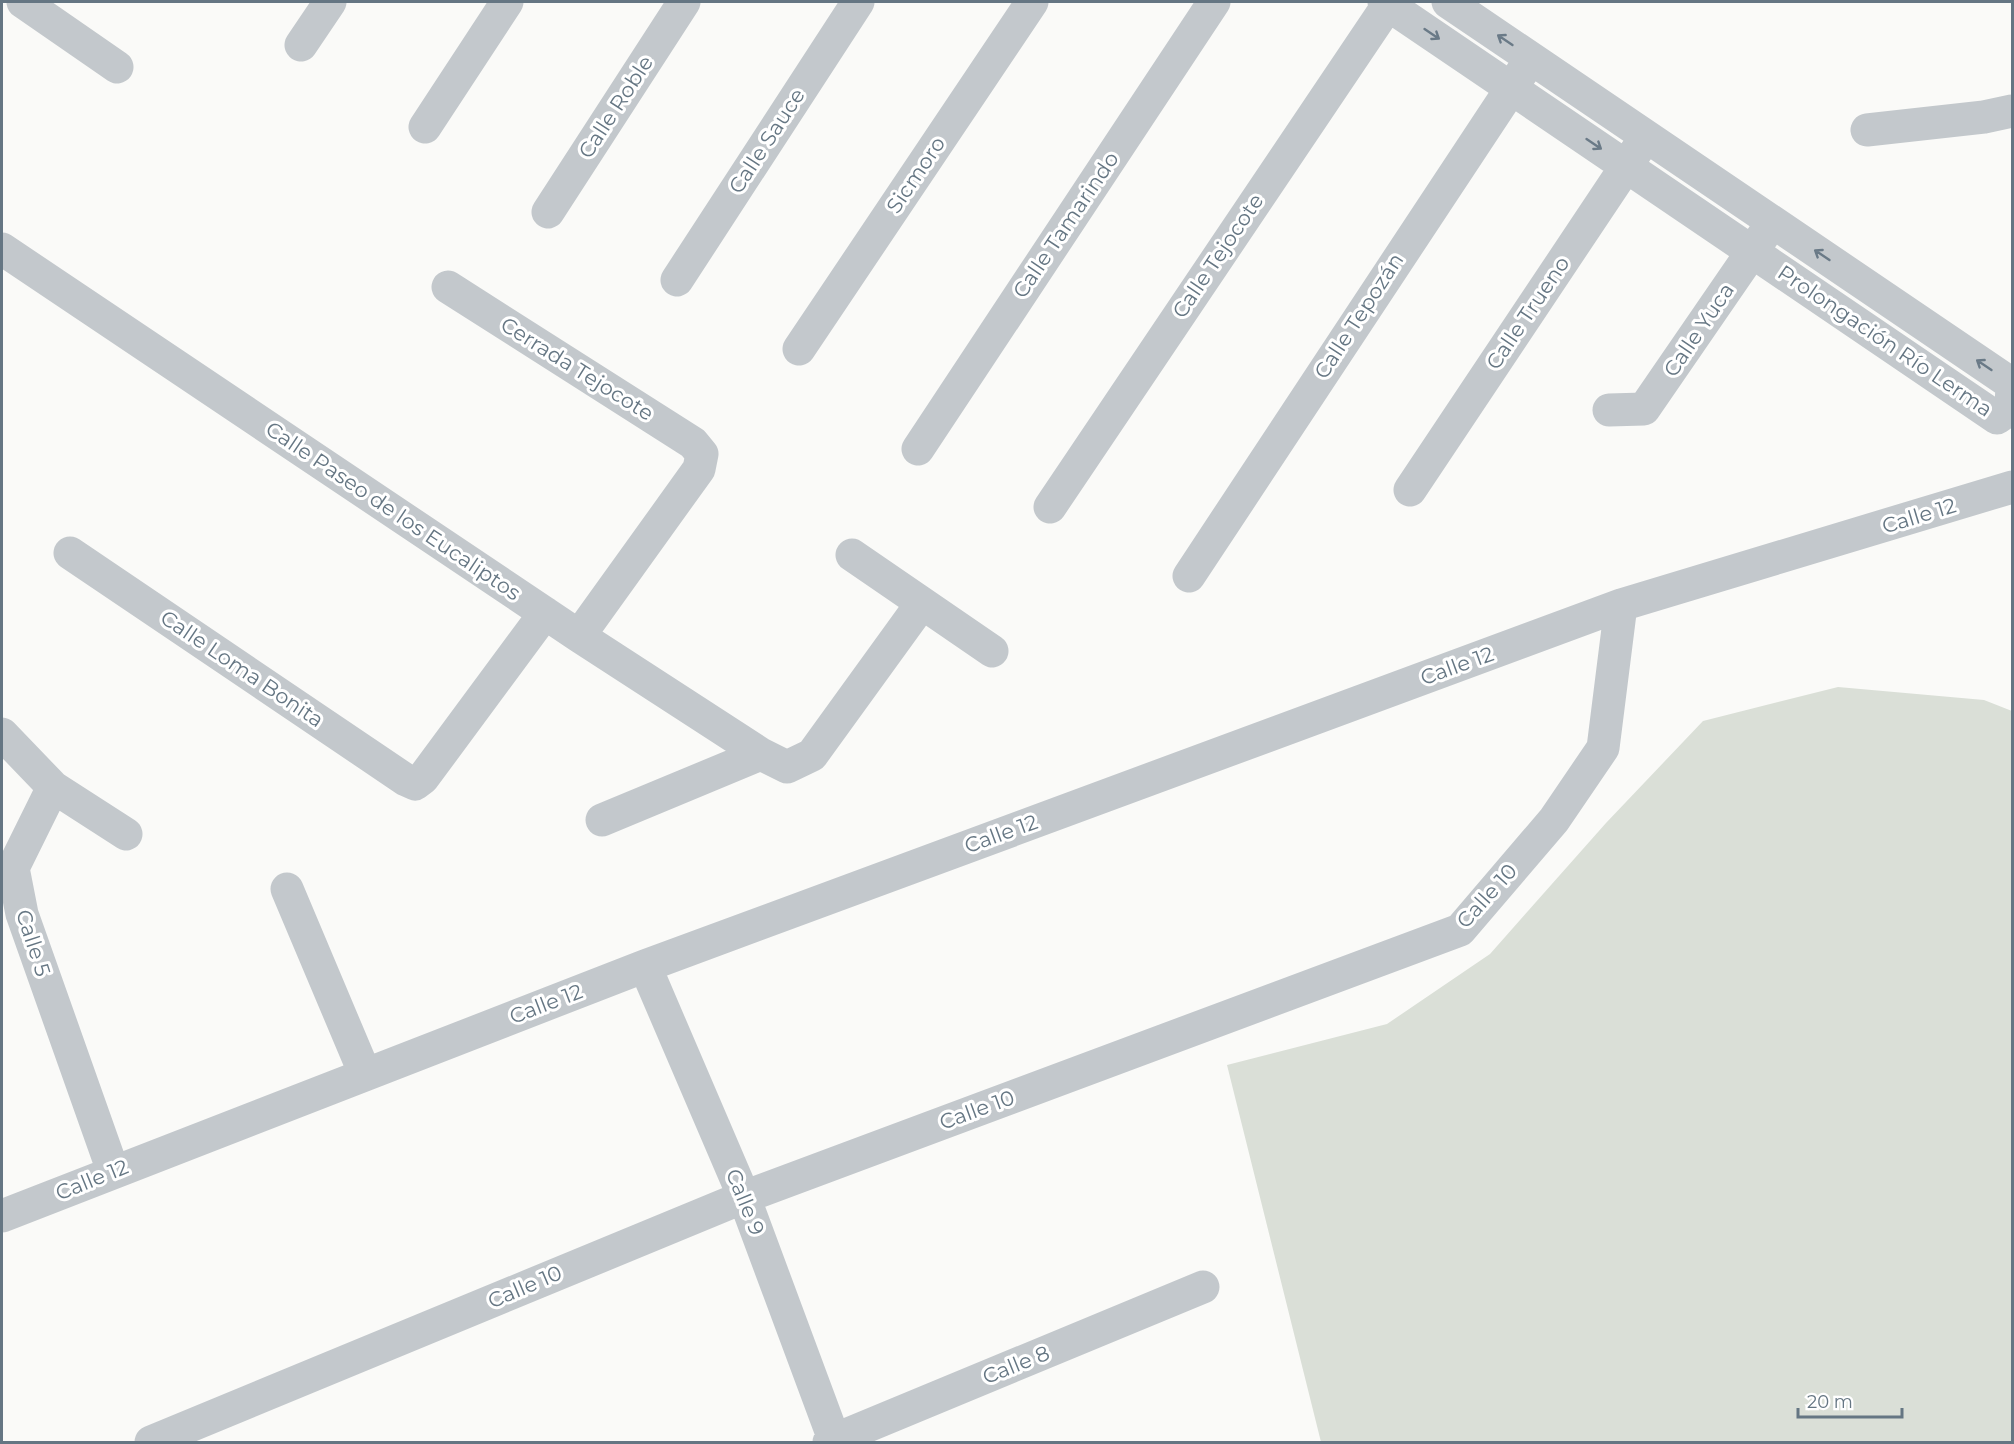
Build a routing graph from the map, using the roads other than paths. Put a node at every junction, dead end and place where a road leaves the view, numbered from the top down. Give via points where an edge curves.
1 (23, 2) edge
2 (330, 2) edge
3 (507, 2) edge
4 (684, 2) edge
5 (858, 2) edge
6 (1032, 2) edge
7 (1214, 2) edge
8 (1387, 2) edge
9 (1448, 2) edge
10 (301, 45) dead end
11 (1532, 58) junction
12 (117, 67) dead end
13 (1510, 87) junction
14 (2013, 111) edge
15 (425, 127) dead end
16 (1867, 130) dead end
17 (1646, 136) junction
18 (1626, 166) junction
19 (548, 212) dead end
20 (1773, 222) junction
21 (2, 249) edge
22 (1752, 252) junction
23 (677, 280) dead end
24 (448, 287) dead end
25 (799, 349) dead end
26 (1609, 410) dead end
27 (918, 449) dead end
28 (2013, 488) edge
29 (1410, 490) dead end
30 (1050, 507) dead end
31 (70, 553) dead end
32 (852, 555) dead end
33 (1189, 576) dead end
34 (922, 603) junction
35 (1621, 605) junction
36 (546, 613) junction
37 (579, 636) junction
38 (992, 651) dead end
39 (2, 734) edge
40 (774, 761) junction
41 (53, 787) junction
42 (602, 820) dead end
43 (126, 834) dead end
44 (287, 889) dead end
45 (645, 966) junction
46 (365, 1074) junction
47 (113, 1171) junction
48 (744, 1197) junction
49 (2, 1216) edge
50 (1203, 1287) dead end
51 (833, 1442) edge
52 (151, 1443) edge

1 - 12 street
2 - 10 street
3 - 15 street
4 - 19 street, Calle Roble
5 - 23 street, Calle Sauce
6 - 25 street, Sicmoro
7 - 27 street, Calle Tamarindo
8 -> 13 street, Prolongación Río Lerma
8 - 30 street, Calle Tejocote
11 -> 9 street, Prolongación Río Lerma
11 - 13 street, Calle Tepozán
11 - 17 street, Prolongación Río Lerma
13 -> 18 street, Prolongación Río Lerma
13 - 33 street, Calle Tepozán
14 - 16 street
17 - 18 street, Calle Trueno
17 - 20 street, Prolongación Río Lerma
18 - 22 street, Prolongación Río Lerma
18 - 29 street, Calle Trueno
20 - 22 street, Calle Yuca
22 -> 20 street, Prolongación Río Lerma via 1997,418 2011,408 2012,384
21 - 36 street, Calle Paseo de los Eucaliptos
22 - 26 street, Calle Yuca via 1644,409
24 - 37 street, Cerrada Tejocote via 693,443 702,454 699,469
28 - 35 street, Calle 12
31 - 36 street, Calle Loma Bonita via 415,784
32 - 34 street
34 - 38 street
34 - 40 street via 812,755
35 - 45 street, Calle 12
35 - 48 street, Calle 10 via 1603,748 1554,820 1460,930
36 - 37 street, Calle Paseo de los Eucaliptos
37 - 40 street, Calle Paseo de los Eucaliptos
39 - 41 street
40 - 42 street
41 - 43 street
41 - 47 street, Calle 5 via 13,868 22,914
44 - 46 street
45 - 46 street, Calle 12
45 - 48 street, Calle 9
46 - 47 street, Calle 12
47 - 49 street, Calle 12
48 - 51 street, Calle 9
48 - 52 street, Calle 10
50 - 51 street, Calle 8

